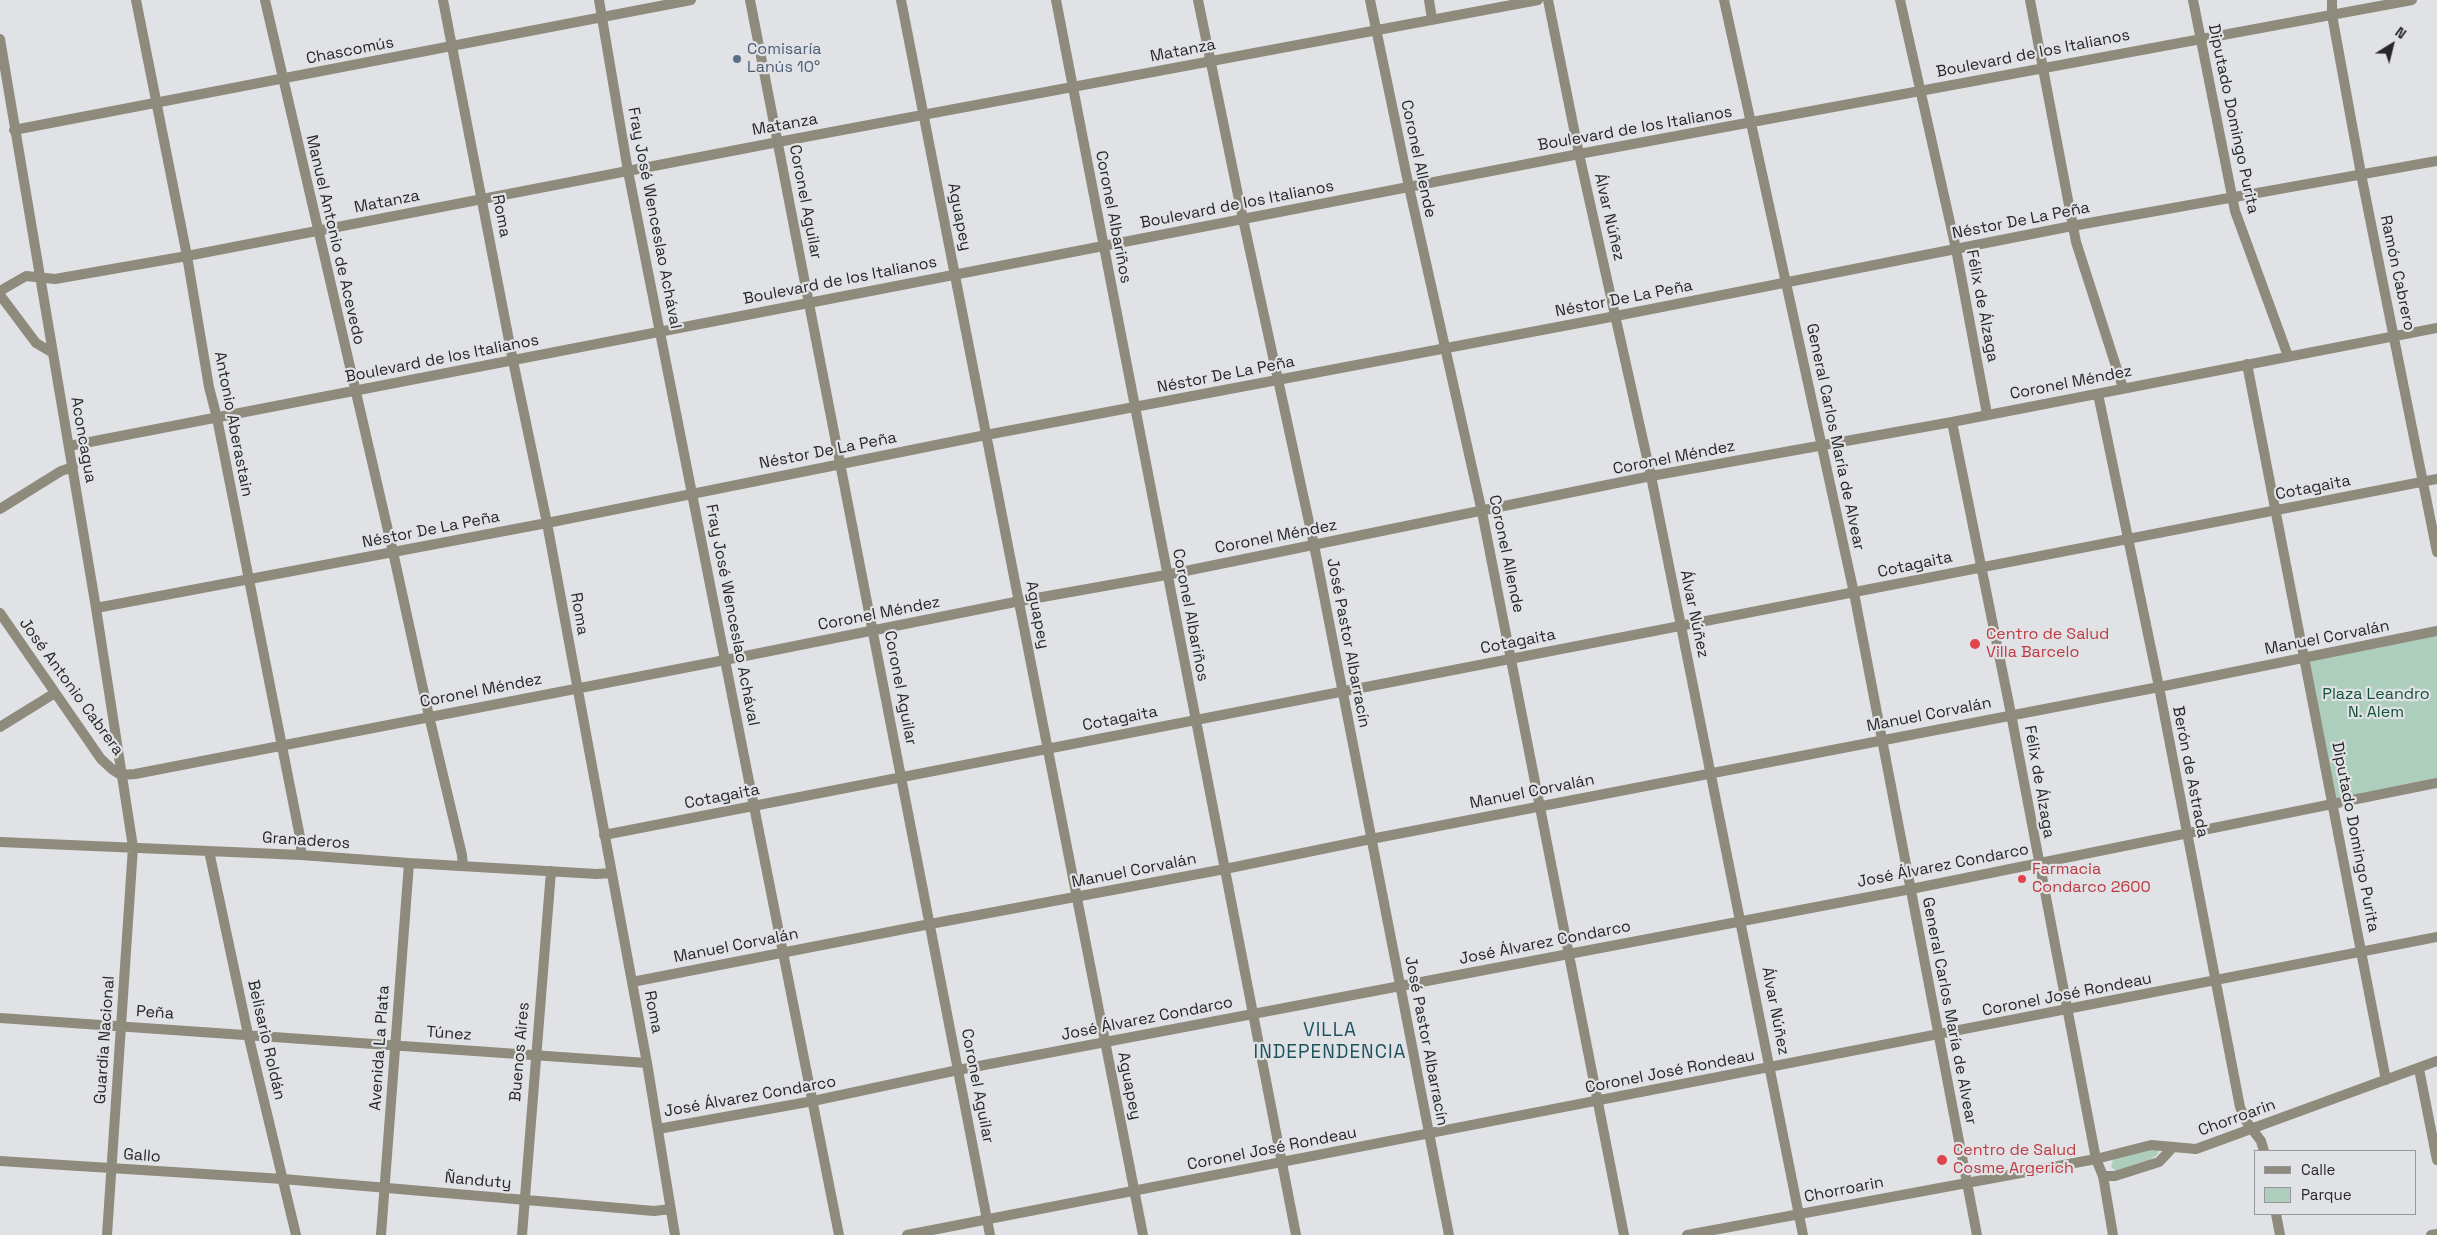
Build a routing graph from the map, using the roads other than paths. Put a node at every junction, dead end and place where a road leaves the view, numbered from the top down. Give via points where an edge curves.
1 (136, 0) edge
2 (264, 0) edge
3 (443, 0) edge
4 (599, 0) edge
5 (691, 0) edge
6 (750, 0) edge
7 (901, 0) edge
8 (1056, 0) edge
9 (1198, 0) edge
10 (1370, 0) edge
11 (1429, 0) edge
12 (1538, 0) edge
13 (1548, 0) edge
14 (1724, 0) edge
15 (1900, 0) edge
16 (2030, 0) edge
17 (2193, 0) edge
18 (2332, 0) edge
19 (2412, 0) edge
20 (1486, 5) edge
21 (2332, 15) junction
22 (602, 16) junction
23 (1432, 19) junction
24 (1376, 31) junction
25 (0, 39) edge
26 (2200, 39) junction
27 (452, 46) junction
28 (1210, 61) junction
29 (2043, 67) junction
30 (2, 72) edge
31 (282, 80) junction
32 (1073, 88) junction
33 (1919, 91) junction
34 (156, 101) junction
35 (924, 116) junction
36 (1751, 123) junction
37 (14, 130) junction
38 (778, 142) junction
39 (1579, 154) junction
40 (2437, 161) edge
41 (628, 171) junction
42 (2361, 174) junction
43 (1409, 187) junction
44 (2232, 198) junction
45 (483, 199) junction
46 (1243, 219) junction
47 (2072, 226) junction
48 (319, 230) junction
49 (1103, 245) junction
50 (1956, 249) junction
51 (187, 256) junction
52 (956, 275) junction
53 (39, 276) junction
54 (1786, 283) junction
55 (0, 293) edge
56 (808, 302) junction
57 (1616, 316) junction
58 (2437, 328) edge
59 (660, 331) junction
60 (2394, 336) junction
61 (1445, 347) junction
62 (52, 353) junction
63 (2288, 356) junction
64 (513, 361) junction
65 (2247, 364) junction
66 (1277, 380) junction
67 (2123, 388) junction
68 (355, 392) junction
69 (2098, 394) junction
70 (1134, 408) junction
71 (1987, 414) junction
72 (217, 418) junction
73 (1952, 422) junction
74 (986, 435) junction
75 (69, 446) junction
76 (1821, 446) junction
77 (840, 464) junction
78 (73, 467) junction
79 (1651, 476) junction
80 (2437, 479) edge
81 (2423, 482) junction
82 (692, 492) junction
83 (0, 509) edge
84 (2275, 510) junction
85 (1482, 512) junction
86 (547, 523) junction
87 (2128, 539) junction
88 (1314, 545) junction
89 (393, 552) junction
90 (2437, 552) edge
91 (1981, 567) junction
92 (1166, 574) junction
93 (249, 580) junction
94 (1854, 593) junction
95 (1020, 601) junction
96 (96, 608) junction
97 (0, 613) edge
98 (1681, 625) junction
99 (874, 631) junction
100 (2437, 631) edge
101 (2305, 658) junction
102 (1512, 659) junction
103 (725, 660) junction
104 (2159, 687) junction
105 (576, 688) junction
106 (1342, 692) junction
107 (56, 693) junction
108 (2011, 714) junction
109 (428, 716) junction
110 (1195, 719) junction
111 (0, 726) edge
112 (1882, 740) junction
113 (281, 746) junction
114 (1048, 749) junction
115 (1711, 772) junction
116 (121, 775) junction
117 (902, 776) junction
118 (2437, 784) edge
119 (2334, 803) junction
120 (754, 806) junction
121 (1542, 806) junction
122 (2186, 834) junction
123 (604, 835) junction
124 (1371, 839) junction
125 (0, 842) edge
126 (133, 847) junction
127 (209, 851) junction
128 (301, 855) junction
129 (2039, 862) junction
130 (409, 863) junction
131 (463, 866) junction
132 (1224, 869) junction
133 (551, 871) junction
134 (611, 873) junction
135 (1911, 889) junction
136 (1076, 897) junction
137 (1742, 921) junction
138 (930, 924) junction
139 (2437, 937) edge
140 (783, 952) junction
141 (2362, 952) junction
142 (1569, 953) junction
143 (2216, 980) junction
144 (632, 982) junction
145 (1399, 986) junction
146 (2068, 1010) junction
147 (1254, 1014) junction
148 (0, 1018) edge
149 (120, 1026) junction
150 (248, 1034) junction
151 (1939, 1035) junction
152 (1105, 1043) junction
153 (394, 1045) junction
154 (535, 1056) junction
155 (2437, 1062) edge
156 (647, 1063) junction
157 (1771, 1068) junction
158 (2419, 1068) junction
159 (958, 1070) junction
160 (2386, 1080) junction
161 (1599, 1100) junction
162 (813, 1101) junction
163 (658, 1129) junction
164 (2250, 1129) junction
165 (1429, 1134) junction
166 (2173, 1147) junction
167 (2264, 1150) edge
168 (2096, 1159) junction
169 (2437, 1160) edge
170 (0, 1161) edge
171 (1281, 1163) junction
172 (112, 1169) junction
173 (2103, 1176) junction
174 (283, 1179) junction
175 (1967, 1182) junction
176 (385, 1188) junction
177 (1134, 1191) junction
178 (524, 1200) junction
179 (671, 1209) junction
180 (1799, 1214) junction
181 (2276, 1215) edge
182 (987, 1220) junction
183 (674, 1234) edge
184 (2437, 1234) edge
185 (107, 1235) edge
186 (296, 1235) edge
187 (381, 1235) edge
188 (522, 1235) edge
189 (839, 1235) edge
190 (908, 1235) edge
191 (990, 1235) edge
192 (1143, 1235) edge
193 (1296, 1235) edge
194 (1448, 1235) edge
195 (1624, 1235) edge
196 (1687, 1235) edge
197 (1803, 1235) edge
198 (1977, 1235) edge
199 (2113, 1235) edge
200 (2280, 1235) edge
201 (2430, 1235) edge

1 - 34 street, Antonio Aberastain
2 - 31 street, Manuel Antonio de Acevedo
3 - 27 street, Roma
4 - 22 street, Fray José Wenceslao Achával
5 - 22 street, Chascomús
6 - 38 street, Coronel Aguilar
7 - 35 street, Aguapey
8 - 32 street, Coronel Albariños
9 - 28 street, José Pastor Albarracín
10 - 24 street, Coronel Allende
11 - 23 street
12 - 20 street, Matanza
13 - 39 street, Álvar Núñez
14 - 36 street, General Carlos María de Alvear
15 - 33 street, Félix de Álzaga
16 - 29 street
17 - 26 street, Diputado Domingo Purita
18 - 21 street, Ramón Cabrero
19 - 21 street, Boulevard de los Italianos
20 - 23 street, Matanza
21 - 26 street, Boulevard de los Italianos
21 - 42 street, Ramón Cabrero
22 - 27 street, Chascomús
22 - 41 street, Fray José Wenceslao Achával
23 - 24 street, Matanza
24 - 28 street, Matanza
24 - 43 street, Coronel Allende
25 - 30 street, Aconcagua
26 - 29 street, Boulevard de los Italianos
26 - 44 street, Diputado Domingo Purita
27 - 31 street, Chascomús
27 - 45 street, Roma
28 - 32 street, Matanza
28 - 46 street, José Pastor Albarracín
29 - 33 street, Boulevard de los Italianos
29 - 47 street
30 - 37 street, Aconcagua
31 - 34 street, Chascomús
31 - 48 street, Manuel Antonio de Acevedo
32 - 35 street, Matanza
32 - 49 street, Coronel Albariños
33 - 36 street, Boulevard de los Italianos
33 - 50 street, Félix de Álzaga
34 - 37 street, Chascomús
34 - 51 street, Antonio Aberastain
35 - 38 street, Matanza
35 - 52 street, Aguapey
36 - 39 street, Boulevard de los Italianos
36 - 54 street, General Carlos María de Alvear
37 - 53 street, Aconcagua
38 - 41 street, Matanza
38 - 56 street, Coronel Aguilar
39 - 43 street, Boulevard de los Italianos
39 - 57 street, Álvar Núñez
40 - 42 street, Néstor De La Peña
41 - 45 street, Matanza
41 - 59 street, Fray José Wenceslao Achával
42 - 44 street, Néstor De La Peña
42 - 60 street, Ramón Cabrero
43 - 46 street, Boulevard de los Italianos
43 - 61 street, Coronel Allende
44 - 47 street, Néstor De La Peña
44 - 63 street, Diputado Domingo Purita
45 - 48 street, Matanza
45 - 64 street, Roma
46 - 49 street, Boulevard de los Italianos
46 - 66 street, José Pastor Albarracín
47 - 50 street, Néstor De La Peña
47 - 67 street
48 - 51 street, Matanza
48 - 68 street, Manuel Antonio de Acevedo
49 - 52 street, Boulevard de los Italianos
49 - 70 street, Coronel Albariños
50 - 54 street, Néstor De La Peña
50 - 71 street, Félix de Álzaga
51 - 53 street, Matanza via 55,279
51 - 72 street, Antonio Aberastain
52 - 56 street, Boulevard de los Italianos
52 - 74 street, Aguapey
53 - 55 street, Matanza via 26,276
53 - 62 street, Aconcagua
54 - 57 street, Néstor De La Peña
54 - 76 street, General Carlos María de Alvear
55 - 62 street via 36,343
56 - 59 street, Boulevard de los Italianos
56 - 77 street, Coronel Aguilar
57 - 61 street, Néstor De La Peña
57 - 79 street, Álvar Núñez
58 - 60 street, Coronel Méndez
59 - 64 street, Boulevard de los Italianos
59 - 82 street, Fray José Wenceslao Achával
60 - 63 street, Coronel Méndez
60 - 81 street, Ramón Cabrero
61 - 66 street, Néstor De La Peña
61 - 85 street, Coronel Allende
62 - 75 street, Aconcagua
63 - 65 street, Coronel Méndez
64 - 68 street, Boulevard de los Italianos
64 - 86 street, Roma
65 - 67 street, Coronel Méndez
65 - 84 street, Diputado Domingo Purita
66 - 70 street, Néstor De La Peña
66 - 88 street, José Pastor Albarracín
67 - 69 street, Coronel Méndez
68 - 72 street, Boulevard de los Italianos
68 - 89 street, Manuel Antonio de Acevedo
69 - 71 street, Coronel Méndez
69 - 87 street, Berón de Astrada
70 - 74 street, Néstor De La Peña
70 - 92 street, Coronel Albariños
71 - 73 street, Coronel Méndez
72 - 75 street, Boulevard de los Italianos
72 - 93 street, Antonio Aberastain
73 - 76 street, Coronel Méndez
73 - 91 street, Félix de Álzaga
74 - 77 street, Néstor De La Peña
74 - 95 street, Aguapey
75 - 78 street, Aconcagua
76 - 79 street, Coronel Méndez
76 - 94 street, General Carlos María de Alvear
77 - 82 street, Néstor De La Peña
77 - 99 street, Coronel Aguilar
78 - 83 street via 61,471
78 - 96 street, Aconcagua
79 - 85 street, Coronel Méndez
79 - 98 street, Álvar Núñez
80 - 81 street, Cotagaita
81 - 84 street, Cotagaita
81 - 90 street, Ramón Cabrero
82 - 86 street, Néstor De La Peña
82 - 103 street, Fray José Wenceslao Achával
84 - 87 street, Cotagaita
84 - 101 street, Diputado Domingo Purita
85 - 88 street, Coronel Méndez
85 - 102 street, Coronel Allende
86 - 89 street, Néstor De La Peña
86 - 105 street, Roma
87 - 91 street, Cotagaita
87 - 104 street, Berón de Astrada
88 - 92 street, Coronel Méndez
88 - 106 street, José Pastor Albarracín
89 - 93 street, Néstor De La Peña
89 - 109 street, Manuel Antonio de Acevedo
91 - 94 street, Cotagaita
91 - 108 street, Félix de Álzaga
92 - 95 street, Coronel Méndez
92 - 110 street, Coronel Albariños
93 - 96 street, Néstor De La Peña
93 - 113 street, Antonio Aberastain
94 - 98 street, Cotagaita
94 - 112 street, General Carlos María de Alvear
95 - 99 street, Coronel Méndez
95 - 114 street, Aguapey
96 - 116 street, Aconcagua
97 - 107 street, José Antonio Cabrera
98 - 102 street, Cotagaita
98 - 115 street, Álvar Núñez
99 - 103 street, Coronel Méndez
99 - 117 street, Coronel Aguilar
100 - 101 street, Manuel Corvalán
101 - 104 street, Manuel Corvalán
101 - 119 street, Diputado Domingo Purita
102 - 106 street, Cotagaita
102 - 121 street, Coronel Allende
103 - 105 street, Coronel Méndez
103 - 120 street, Fray José Wenceslao Achával
104 - 108 street, Manuel Corvalán
104 - 122 street, Berón de Astrada
105 - 109 street, Coronel Méndez
105 - 123 street, Roma
106 - 110 street, Cotagaita
106 - 124 street, José Pastor Albarracín
107 - 111 street
107 - 116 street, José Antonio Cabrera via 101,758
108 - 112 street, Manuel Corvalán
108 - 129 street, Félix de Álzaga
109 - 113 street, Coronel Méndez
109 - 131 street, Manuel Antonio de Acevedo
110 - 114 street, Cotagaita
110 - 132 street, Coronel Albariños
112 - 115 street, Manuel Corvalán
112 - 135 street, General Carlos María de Alvear
113 - 116 street, Coronel Méndez
113 - 128 street, Antonio Aberastain
114 - 117 street, Cotagaita
114 - 136 street, Aguapey
115 - 121 street, Manuel Corvalán
115 - 137 street, Álvar Núñez
116 - 126 street, Aconcagua
117 - 120 street, Cotagaita
117 - 138 street, Coronel Aguilar
118 - 119 street, José Álvarez Condarco
119 - 122 street, José Álvarez Condarco
119 - 141 street, Diputado Domingo Purita
120 - 123 street, Cotagaita
120 - 140 street, Fray José Wenceslao Achával
121 - 124 street, Manuel Corvalán
121 - 142 street, Coronel Allende
122 - 129 street, José Álvarez Condarco
122 - 143 street, Berón de Astrada
123 - 134 street, Roma
124 - 132 street, Manuel Corvalán
124 - 145 street, José Pastor Albarracín
125 - 126 street, Granaderos
126 - 127 street, Granaderos
126 - 149 street, Guardia Nacional
127 - 128 street, Granaderos
127 - 150 street, Belisario Roldán
128 - 130 street, Granaderos
129 - 135 street, José Álvarez Condarco
129 - 146 street, Félix de Álzaga
130 - 131 street, Granaderos
130 - 153 street, Avenida La Plata
131 - 133 street, Granaderos
132 - 136 street, Manuel Corvalán
132 - 147 street, Coronel Albariños
133 - 134 street, Granaderos
133 - 154 street, Buenos Aires
134 - 144 street, Roma
135 - 137 street, José Álvarez Condarco
135 - 151 street, General Carlos María de Alvear
136 - 138 street, Manuel Corvalán
136 - 152 street, Aguapey
137 - 142 street, José Álvarez Condarco
137 - 157 street, Álvar Núñez
138 - 140 street, Manuel Corvalán
138 - 159 street, Coronel Aguilar
139 - 141 street, Coronel José Rondeau
140 - 144 street, Manuel Corvalán
140 - 162 street, Fray José Wenceslao Achával
141 - 143 street, Coronel José Rondeau
141 - 160 street, Diputado Domingo Purita
142 - 145 street, José Álvarez Condarco
142 - 161 street, Coronel Allende
143 - 146 street, Coronel José Rondeau
143 - 164 street, Berón de Astrada via 2240,1107
144 - 156 street, Roma
145 - 147 street, José Álvarez Condarco
145 - 165 street, José Pastor Albarracín
146 - 151 street, Coronel José Rondeau
146 - 168 street, Félix de Álzaga
147 - 152 street, José Álvarez Condarco
147 - 171 street, Coronel Albariños
148 - 149 street, Peña
149 - 150 street, Peña
149 - 172 street, Guardia Nacional
150 - 153 street, Túnez
150 - 174 street, Belisario Roldán
151 - 157 street, Coronel José Rondeau
151 - 175 street, General Carlos María de Alvear
152 - 159 street, José Álvarez Condarco
152 - 177 street, Aguapey
153 - 154 street, Túnez
153 - 176 street, Avenida La Plata
154 - 156 street, Túnez
154 - 178 street, Buenos Aires
155 - 158 street, Chorroarin
156 - 163 street, Roma
157 - 161 street, Coronel José Rondeau
157 - 180 street, Álvar Núñez
158 - 160 street, Chorroarin
158 - 169 street
159 - 162 street, José Álvarez Condarco
159 - 182 street, Coronel Aguilar
160 - 164 street, Chorroarin
161 - 165 street, Coronel José Rondeau
161 - 195 street, Coronel Allende
162 - 163 street, José Álvarez Condarco
162 - 189 street, Fray José Wenceslao Achával
163 - 179 street, Roma
164 - 166 street, Chorroarin via 2196,1149
164 - 167 street, Berón de Astrada via 2258,1136
165 - 171 street, Coronel José Rondeau
165 - 194 street, José Pastor Albarracín
166 - 168 street, Chorroarin via 2151,1145
166 - 173 street via 2159,1162 2115,1176
168 - 173 street, Félix de Álzaga
168 - 175 street, Chorroarin
170 - 172 street, Gallo
171 - 177 street, Coronel José Rondeau
171 - 193 street, Coronel Albariños
172 - 174 street, Gallo
172 - 185 street, Guardia Nacional
173 - 199 street, Félix de Álzaga
174 - 176 street, Ñanduty
174 - 186 street, Belisario Roldán
175 - 180 street, Chorroarin
175 - 198 street, General Carlos María de Alvear
176 - 178 street, Ñanduty
176 - 187 street, Avenida La Plata
177 - 182 street, Coronel José Rondeau
177 - 192 street, Aguapey
178 - 179 street, Ñanduty via 654,1211
178 - 188 street, Buenos Aires
179 - 183 street, Roma
180 - 196 street, Chorroarin
180 - 197 street, Álvar Núñez
181 - 200 street
182 - 190 street, Coronel José Rondeau
182 - 191 street, Coronel Aguilar
184 - 201 street

